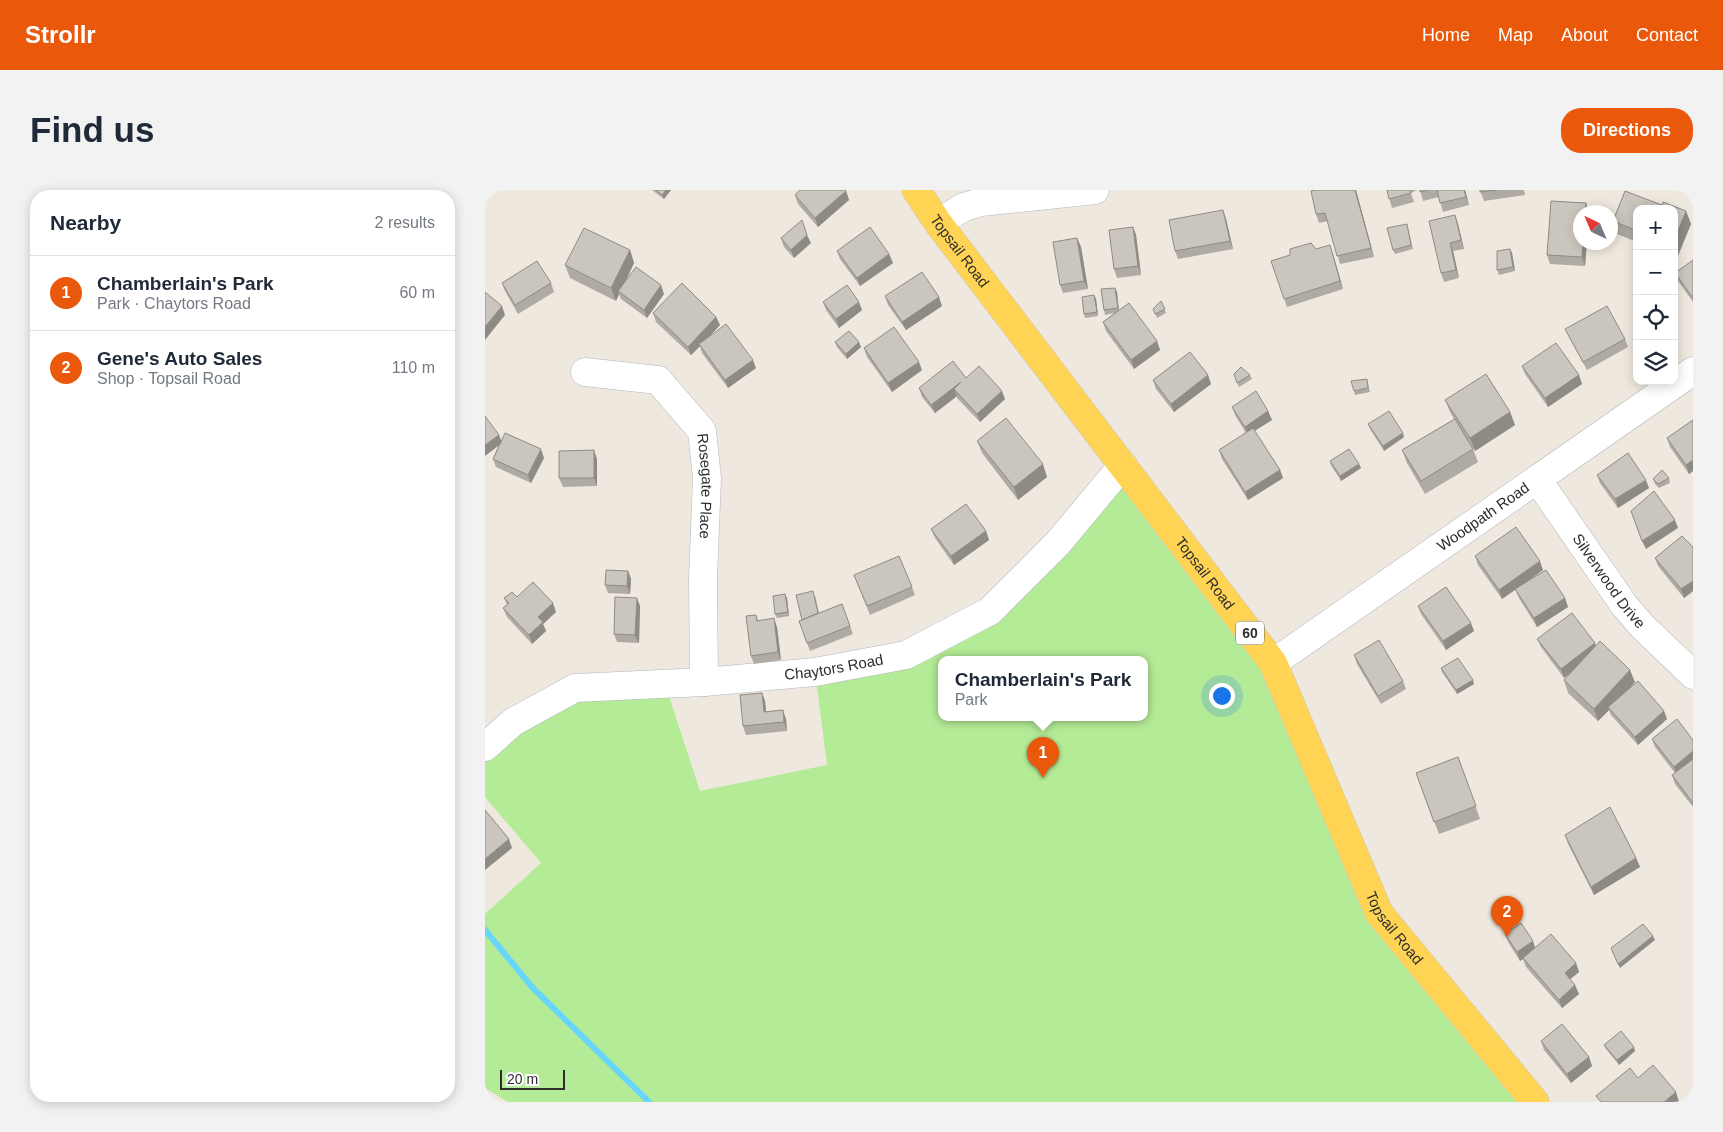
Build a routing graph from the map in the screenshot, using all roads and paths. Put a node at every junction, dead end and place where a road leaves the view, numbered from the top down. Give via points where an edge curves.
1 (916, 190) edge
2 (1095, 190) edge
3 (938, 223) junction
4 (1693, 371) edge
5 (585, 372) dead end
6 (1123, 465) junction
7 (1537, 479) junction
8 (1273, 663) junction
9 (1693, 674) edge
10 (704, 682) junction
11 (485, 747) edge
12 (1535, 1102) edge

1 - 3 main road, Topsail Road / 60
2 - 3 street via 974,204
3 - 6 main road, Topsail Road / 60
4 - 7 street, Woodpath Road
5 - 10 street, Rosegate Place via 658,380 702,431 707,478 703,579
6 - 8 main road, Topsail Road / 60
6 - 10 street, Chaytors Road via 1058,543 990,611 906,655 815,672
7 - 8 street, Woodpath Road
7 - 9 street, Silverwood Drive via 1624,605
8 - 12 main road, Topsail Road / 60 via 1379,913
10 - 11 street, Chaytors Road via 575,688 513,722

